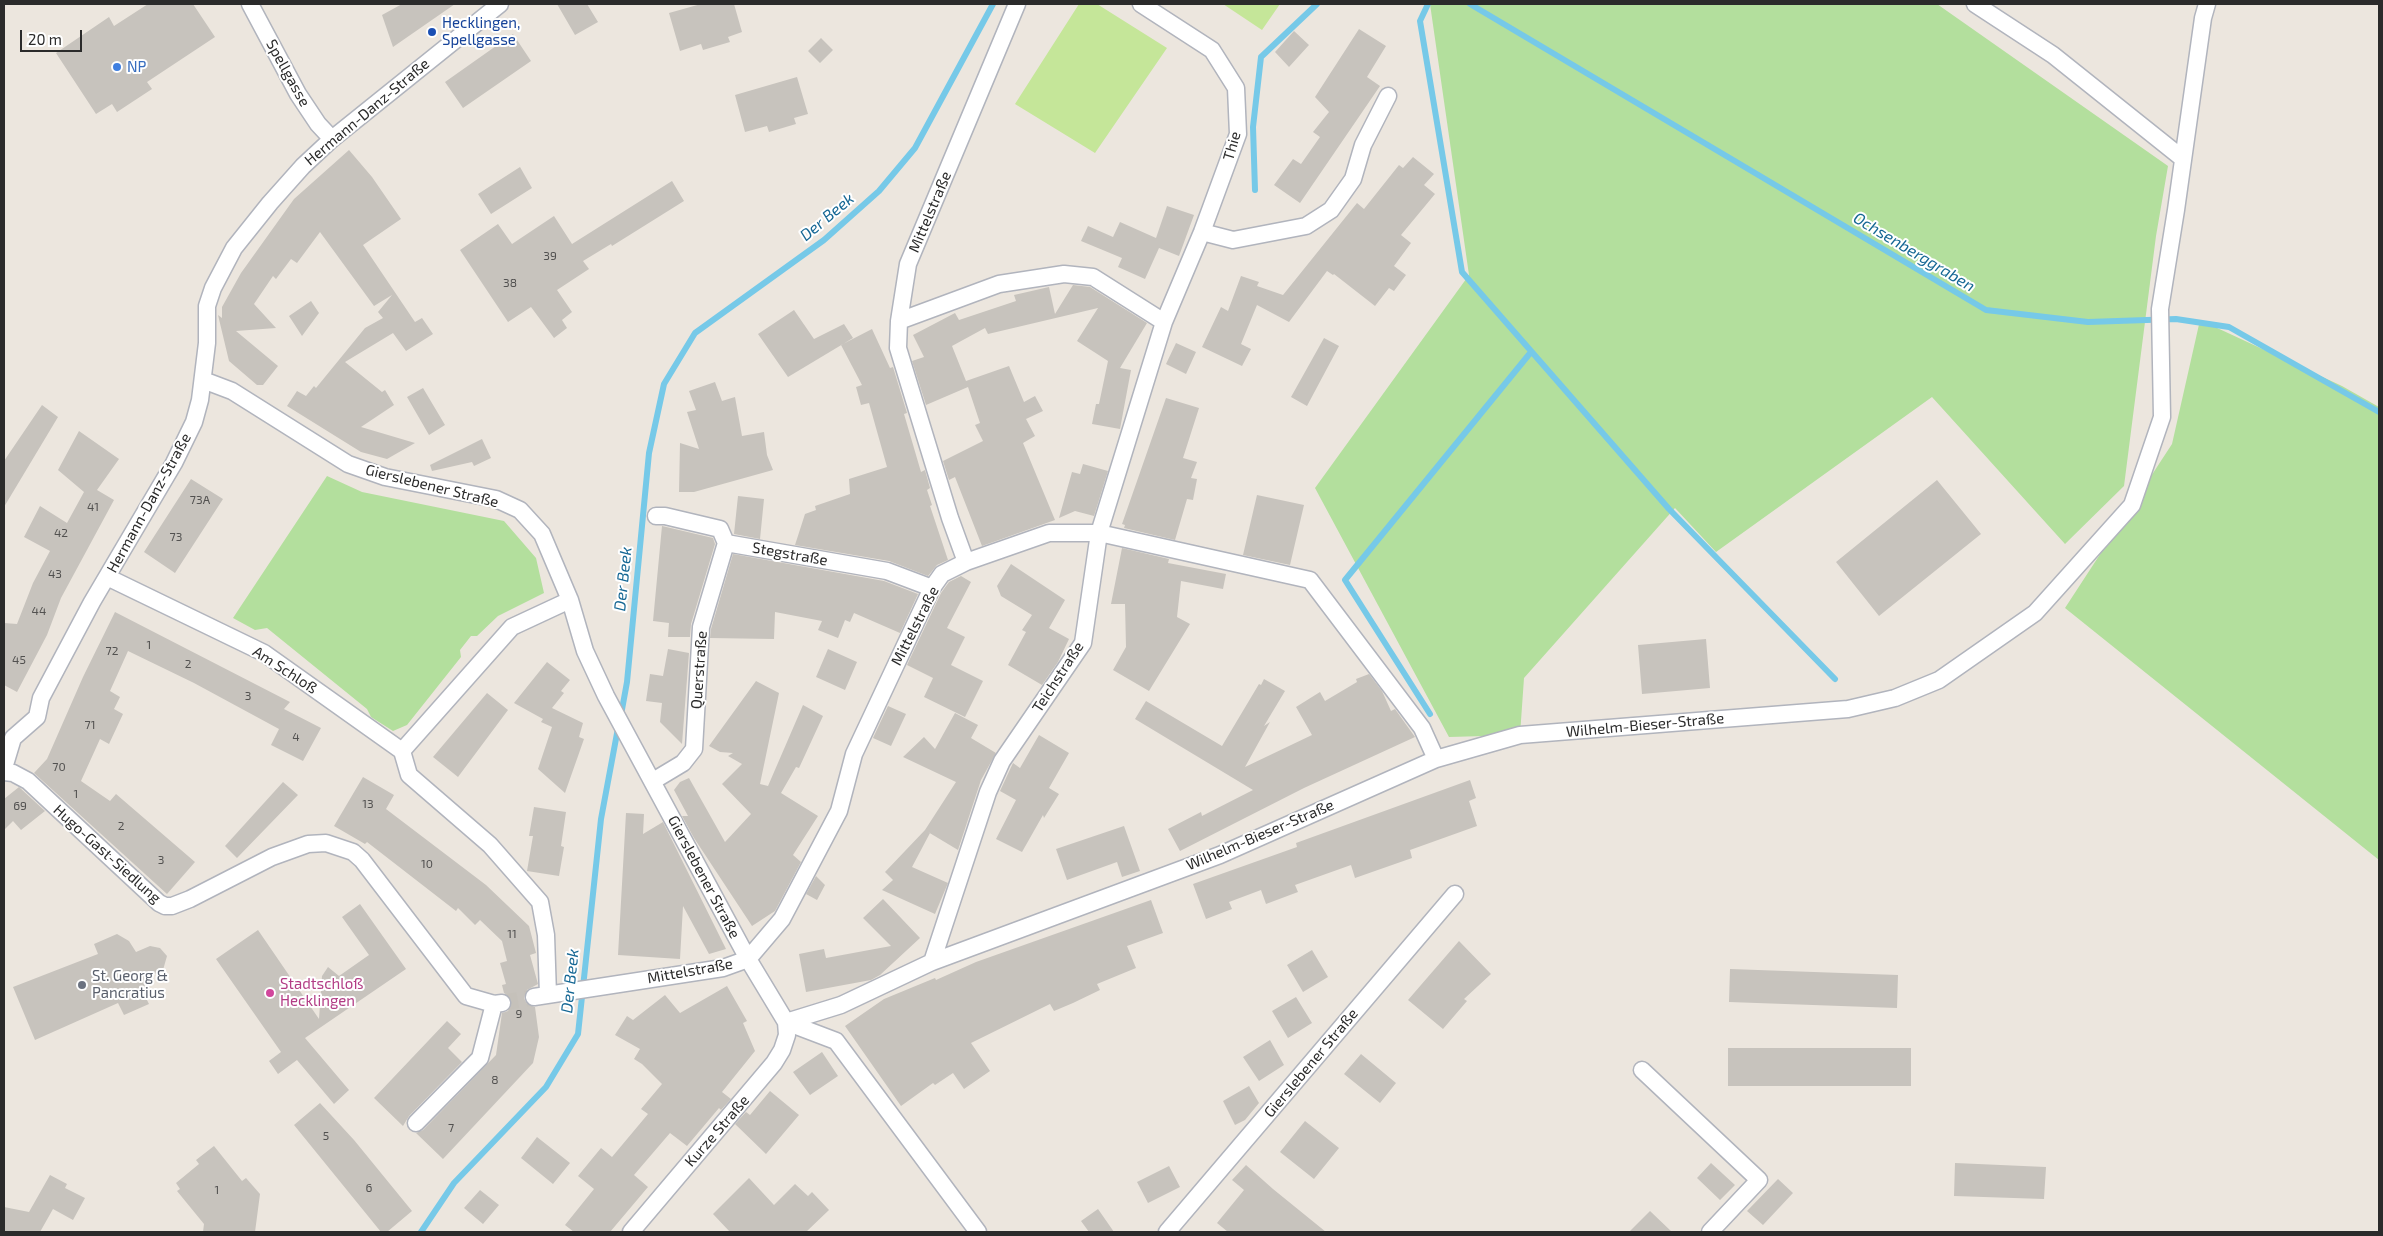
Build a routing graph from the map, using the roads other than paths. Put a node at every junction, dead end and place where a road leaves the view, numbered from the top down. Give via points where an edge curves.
1 (250, 4) edge
2 (500, 4) edge
3 (1017, 4) edge
4 (1141, 4) edge
5 (1975, 4) edge
6 (2207, 4) edge
7 (1388, 96) dead end
8 (332, 139) junction
9 (2182, 158) junction
10 (1202, 232) junction
11 (899, 321) junction
12 (1164, 322) junction
13 (203, 380) junction
14 (656, 516) dead end
15 (1099, 533) junction
16 (726, 542) junction
17 (966, 562) junction
18 (107, 577) junction
19 (932, 588) junction
20 (570, 600) junction
21 (402, 751) junction
22 (1436, 759) junction
23 (4, 768) edge
24 (4, 772) edge
25 (653, 781) junction
26 (1455, 894) dead end
27 (748, 959) junction
28 (932, 962) junction
29 (786, 1022) junction
30 (1642, 1070) dead end
31 (416, 1123) dead end
32 (631, 1232) edge
33 (978, 1232) edge
34 (1167, 1232) edge
35 (1710, 1232) edge

1 - 8 street, Spellgasse via 298,94
2 - 8 street, Hermann-Danz-Straße
3 - 11 street, Mittelstraße via 908,264
4 - 10 street, Thie via 1212,50 1236,88 1238,134
5 - 9 street via 2053,55
6 - 9 street, Wilhelm-Bieser-Straße
7 - 10 street via 1363,145 1353,179 1331,210 1306,226 1233,240
8 - 13 street, Hermann-Danz-Straße via 270,202 234,248 207,306
9 - 22 street, Wilhelm-Bieser-Straße via 2160,309 2162,417 2132,505 2035,613 1939,680 1895,698 1848,709 1520,735
10 - 12 street, Thie
11 - 12 street via 999,284 1064,274 1092,277
11 - 17 street, Mittelstraße via 898,348
12 - 15 street, Teichstraße
13 - 18 street, Hermann-Danz-Straße via 194,422 182,448
13 - 20 street, Gierslebener Straße via 232,391 348,464 384,477 496,499 520,510 542,534
14 - 16 street via 720,529
15 - 17 street via 1048,533
15 - 22 street via 1310,580 1422,728
15 - 28 street, Teichstraße via 1083,643 1002,761 988,792
16 - 19 street, Stegstraße via 887,571
16 - 25 street, Querstraße via 701,627 694,749 683,763
17 - 19 street, Mittelstraße via 942,574
18 - 21 street, Am Schloß via 264,653
18 - 23 street, Hermann-Danz-Straße via 41,698 37,717 14,738
19 - 27 street, Mittelstraße via 854,754 839,811 782,919
20 - 21 street via 512,627
20 - 25 street, Gierslebener Straße via 585,651
21 - 27 street, Mittelstraße via 409,775 490,845 540,902 546,935 541,996 723,968
22 - 28 street, Wilhelm-Bieser-Straße via 1220,854
24 - 31 street, Hugo-Gast-Siedlung via 28,781 165,906 190,899 272,857 308,844 326,843 353,852 466,996 498,1003 480,1058
25 - 27 street, Gierslebener Straße
26 - 34 street, Gierslebener Straße
27 - 29 street, Gierslebener Straße
28 - 29 street, Wilhelm-Bieser-Straße via 841,1005
29 - 32 street, Kurze Straße via 787,1035 774,1063
29 - 33 street via 836,1041
30 - 35 street via 1759,1180

